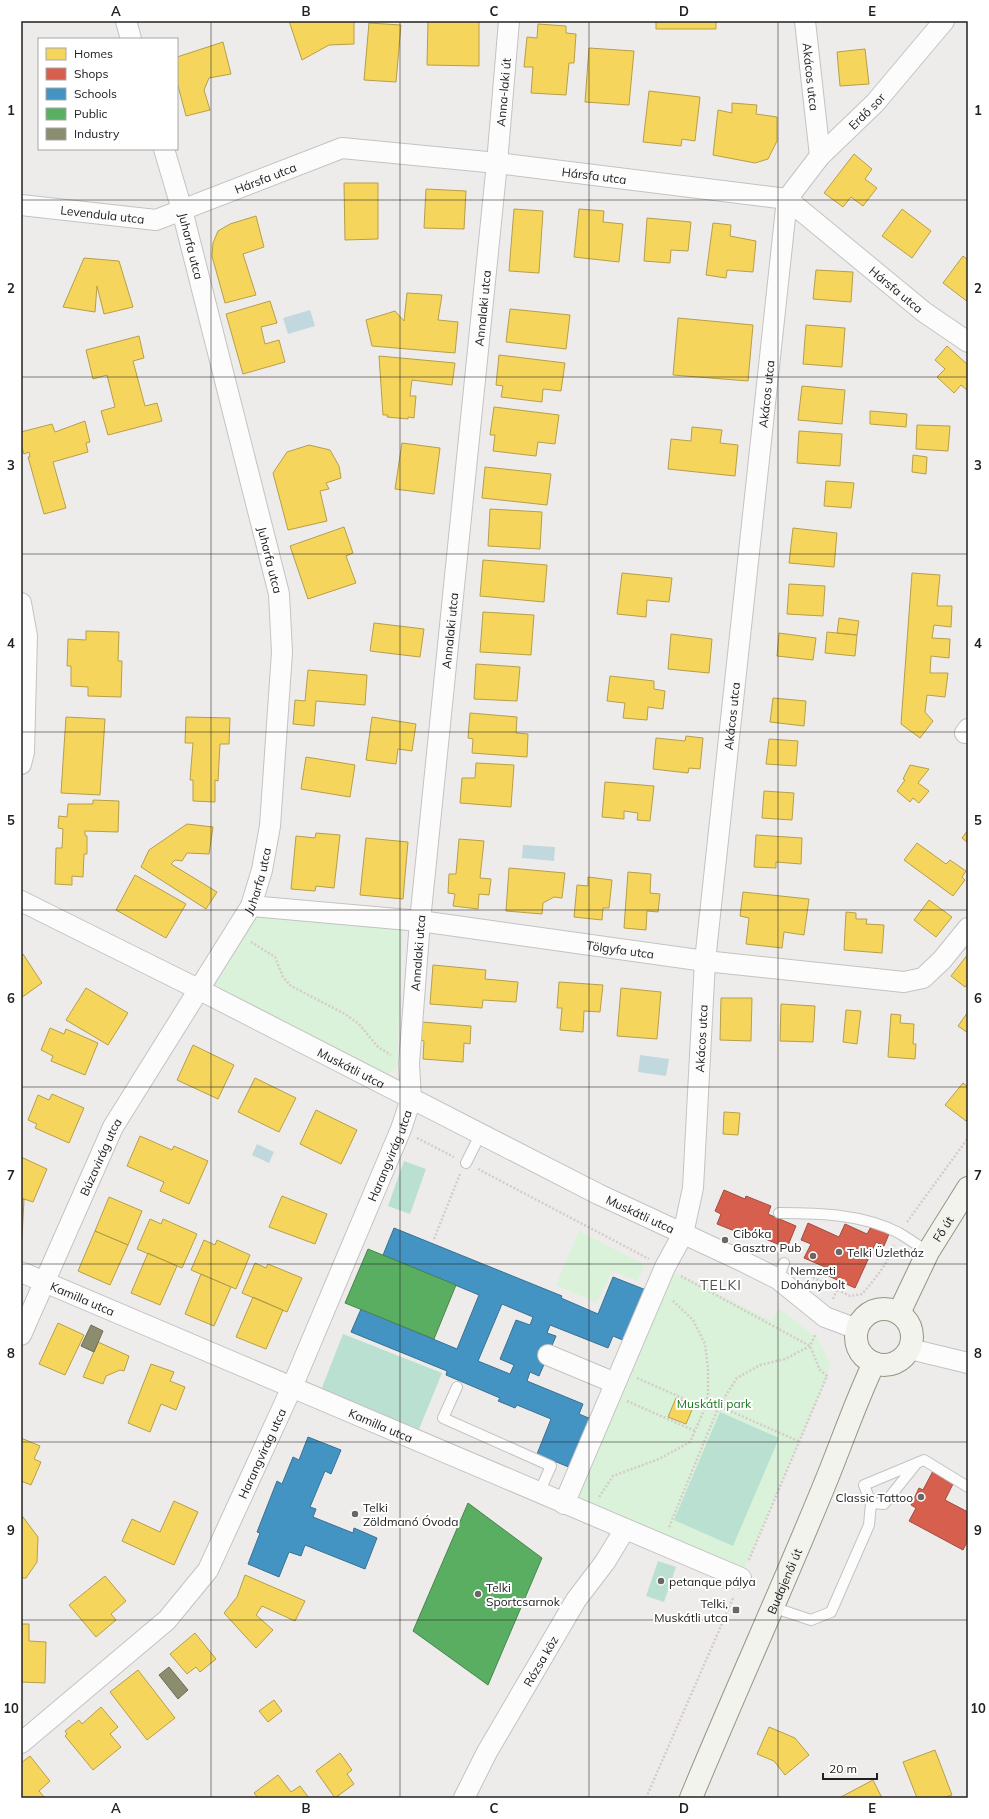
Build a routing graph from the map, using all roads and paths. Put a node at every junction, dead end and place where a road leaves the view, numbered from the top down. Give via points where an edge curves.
1 (126, 21) edge
2 (509, 21) edge
3 (805, 21) edge
4 (944, 21) edge
5 (131, 38) edge
6 (164, 150) edge
7 (820, 156) junction
8 (497, 163) junction
9 (787, 199) junction
10 (21, 205) edge
11 (182, 210) junction
12 (968, 342) edge
13 (21, 603) edge
14 (21, 764) edge
15 (21, 901) edge
16 (251, 906) junction
17 (420, 921) junction
18 (968, 928) edge
19 (235, 933) junction
20 (705, 961) junction
21 (198, 989) junction
22 (409, 1064) junction
23 (411, 1099) junction
24 (401, 1129) junction
25 (480, 1134) junction
26 (968, 1138) edge
27 (466, 1163) junction
28 (968, 1188) edge
29 (779, 1213) dead end
30 (899, 1233) junction
31 (682, 1234) junction
32 (434, 1239) dead end
33 (928, 1252) junction
34 (665, 1267) junction
35 (21, 1272) edge
36 (44, 1282) junction
37 (837, 1290) dead end
38 (656, 1291) junction
39 (898, 1313) junction
40 (858, 1329) junction
41 (21, 1335) edge
42 (810, 1346) junction
43 (910, 1349) junction
44 (548, 1355) dead end
45 (874, 1363) junction
46 (968, 1363) edge
47 (615, 1382) junction
48 (292, 1387) junction
49 (457, 1387) dead end
50 (718, 1406) junction
51 (705, 1408) junction
52 (695, 1432) junction
53 (798, 1441) junction
54 (916, 1464) junction
55 (968, 1486) edge
56 (539, 1493) junction
57 (871, 1503) junction
58 (564, 1504) junction
59 (589, 1514) junction
60 (625, 1528) junction
61 (662, 1544) junction
62 (741, 1578) junction
63 (772, 1607) junction
64 (21, 1743) edge
65 (464, 1798) edge
66 (646, 1798) edge
67 (691, 1798) edge

1 - 5 street
2 - 8 street, Anna-laki út
3 - 7 street, Akácos utca
4 - 7 street, Erdő sor via 875,104
6 - 11 street, Juharfa utca
7 - 9 street, Erdő sor
8 - 9 street, Hársfa utca
8 - 11 street, Hársfa utca via 342,148
8 - 17 street, Annalaki utca
9 - 12 street, Hársfa utca via 924,312
9 - 20 street, Akácos utca
10 - 11 street, Levendula utca via 156,220
11 - 16 street, Juharfa utca via 279,594 282,652 270,826 262,870
13 - 14 street via 27,636 24,752
15 - 21 street, Muskátli utca
16 - 17 street, Tölgyfa utca
16 - 19 street, Juharfa utca
17 - 20 street, Tölgyfa utca
17 - 22 street, Annalaki utca
18 - 20 street, Tölgyfa utca via 942,960 923,978 904,982
19 - 21 street, Juharfa utca
19 - 22 path via 275,957 291,986 345,1014 359,1024 378,1047
20 - 31 street, Akácos utca via 693,1188
21 - 23 street, Muskátli utca
21 - 36 street, Búzavirág utca via 114,1127
22 - 23 street, Annalaki utca
23 - 24 street, Harangvirág utca
23 - 25 street, Muskátli utca
24 - 27 path
24 - 48 street, Harangvirág utca
25 - 27 lane
25 - 31 street, Muskátli utca
26 - 30 path
27 - 32 path
27 - 34 path
28 - 33 main road, Fő út
29 - 30 lane via 824,1213 870,1222
30 - 33 lane
30 - 37 path via 890,1258 862,1294 850,1296
31 - 34 street, Muskátli utca
31 - 40 street, Muskátli utca via 781,1271 824,1317
33 - 39 main road, Fő út
34 - 38 street, Muskátli utca
34 - 42 path
35 - 36 street, Kamilla utca
36 - 41 street, Búzavirág utca
36 - 48 street, Kamilla utca
38 - 47 street, Muskátli utca
38 - 51 path via 673,1300 693,1320 705,1344 708,1370
39 - 40 main road via 887,1310 874,1311 861,1321
39 - 43 main road via 912,1332
40 - 45 main road via 856,1337 861,1353
42 - 50 path via 784,1359 760,1365 737,1378
42 - 53 path via 820,1370 827,1376
43 - 45 main road via 894,1363
43 - 46 street
44 - 47 street
45 - 63 main road, Budajenői út
47 - 51 path
47 - 52 path
47 - 58 street, Muskátli utca
48 - 56 street, Kamilla utca
48 - 64 street, Harangvirág utca via 208,1570 168,1620
49 - 56 lane via 443,1418 551,1466
50 - 51 path
50 - 53 path
50 - 61 path
51 - 52 path
52 - 59 path via 690,1442 659,1459 613,1476
53 - 62 path
54 - 55 lane via 924,1460
54 - 57 lane via 884,1504
54 - 57 lane via 864,1485
56 - 58 street, Kamilla utca
57 - 63 lane via 869,1525 831,1612 811,1620
58 - 59 street, Kamilla utca
59 - 60 street, Kamilla utca
60 - 61 street, Kamilla utca
60 - 65 street, Rózsa köz via 605,1562 576,1600 487,1752
61 - 62 street, Kamilla utca
62 - 66 path
63 - 67 main road, Budajenői út

